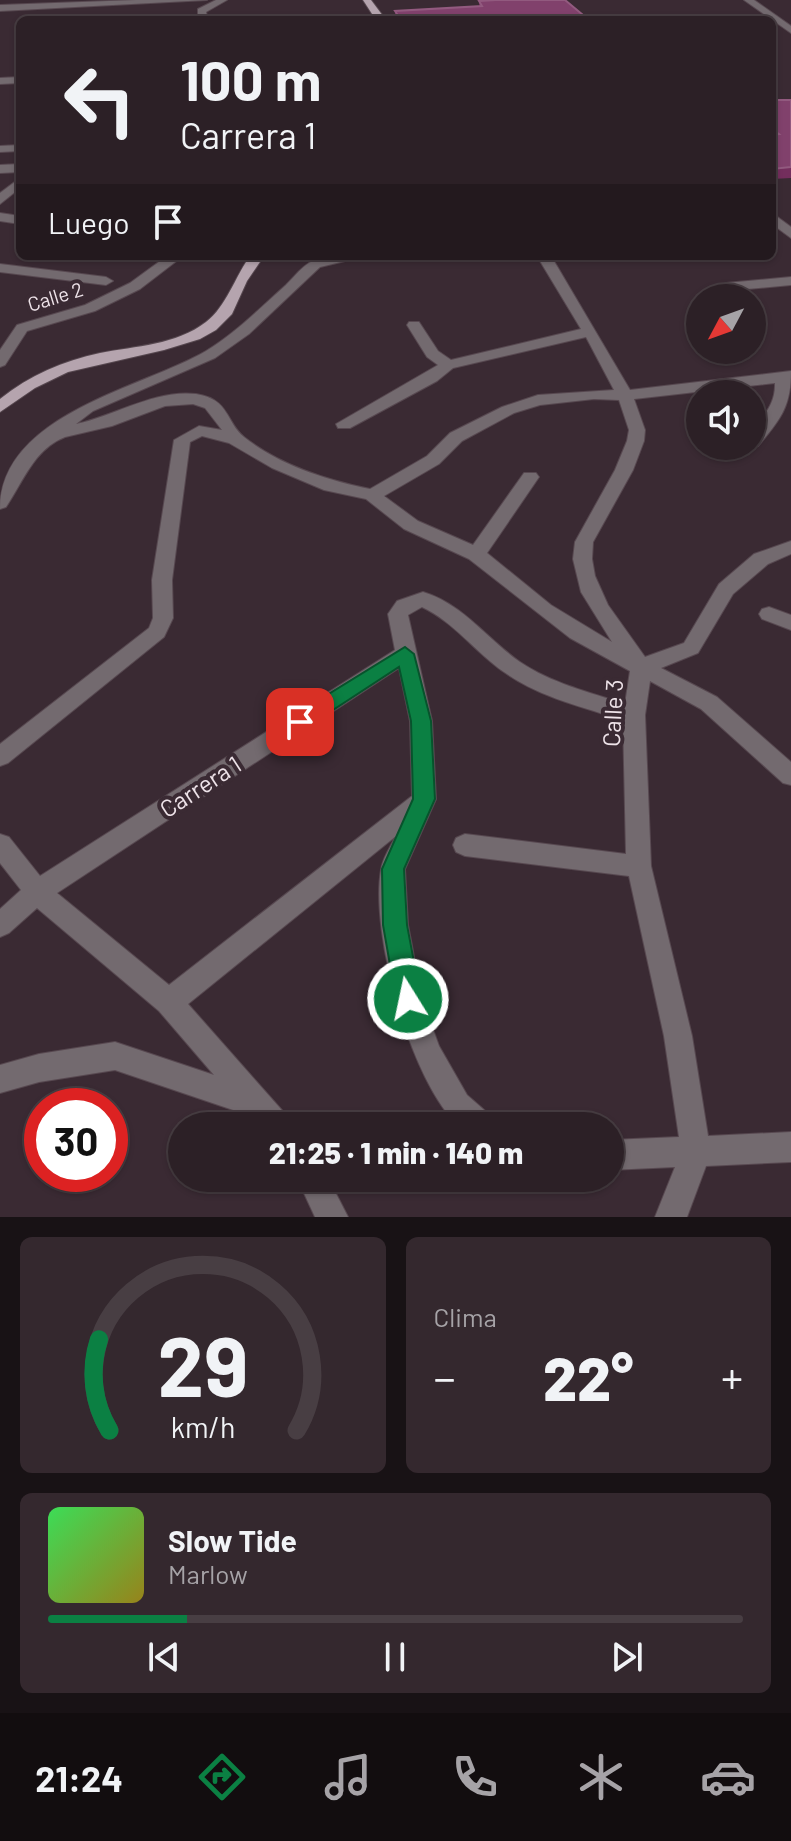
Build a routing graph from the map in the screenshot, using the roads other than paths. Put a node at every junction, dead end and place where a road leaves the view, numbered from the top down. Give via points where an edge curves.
1 (203, 0) edge
2 (223, 0) edge
3 (748, 0) edge
4 (0, 8) edge
5 (202, 16) edge
6 (772, 16) edge
7 (16, 186) edge
8 (0, 200) edge
9 (776, 220) edge
10 (791, 234) edge
11 (58, 260) edge
12 (171, 260) edge
13 (254, 260) edge
14 (327, 260) edge
15 (546, 260) edge
16 (0, 268) edge
17 (48, 273) junction
18 (106, 281) dead end
19 (791, 281) edge
20 (758, 284) edge
21 (414, 325) dead end
22 (588, 332) junction
23 (0, 362) edge
24 (448, 365) junction
25 (787, 376) edge
26 (624, 395) junction
27 (0, 407) edge
28 (344, 424) dead end
29 (766, 425) edge
30 (49, 437) junction
31 (235, 439) junction
32 (530, 477) dead end
33 (372, 495) junction
34 (0, 503) edge
35 (791, 547) edge
36 (476, 554) junction
37 (769, 614) dead end
38 (791, 623) edge
39 (405, 654) junction
40 (641, 667) junction
41 (634, 715) junction
42 (0, 757) edge
43 (791, 776) edge
44 (424, 799) junction
45 (0, 844) edge
46 (465, 845) dead end
47 (639, 866) junction
48 (37, 892) junction
49 (0, 925) edge
50 (169, 1002) junction
51 (0, 1079) edge
52 (259, 1112) edge
53 (265, 1112) edge
54 (465, 1112) edge
55 (791, 1147) edge
56 (696, 1151) junction
57 (624, 1154) edge
58 (319, 1192) edge
59 (332, 1217) edge
60 (671, 1217) edge

1 - 4 street via 103,8
2 - 5 street via 201,11
3 - 6 street
7 - 8 street
9 - 10 street
11 - 17 street
12 - 23 street, Calle 2 via 135,286 90,308 22,328
13 - 27 main road via 225,314 208,328 178,342 53,372
14 - 30 street via 210,355 87,408
15 - 22 street, Calle 3
16 - 17 street
17 - 18 street
19 - 20 street
21 - 24 street via 432,354
22 - 24 street
22 - 26 street, Calle 3
24 - 28 street
25 - 26 street
25 - 29 street via 778,411
26 - 33 street via 538,400 508,410 456,437 433,460
26 - 40 street, Calle 3 via 637,430 632,450 580,556 603,614
30 - 31 street via 182,398 217,407
30 - 34 street
31 - 33 street via 302,475
31 - 42 street via 205,431 182,440 162,580 163,618 157,632
32 - 36 street
33 - 36 street via 411,525
35 - 40 street via 761,559 726,589 691,648
36 - 40 street via 577,633
37 - 38 street
39 - 41 street via 398,614 423,599 453,614 498,657 541,685
39 - 44 street via 421,721
39 - 48 street, Carrera 1
40 - 41 street, Calle 3
40 - 43 street via 709,703
41 - 47 street, Calle 3
44 - 50 street
44 - 54 street via 393,869 395,925 408,999 428,1054
45 - 48 street
46 - 47 street
47 - 56 street, Calle 3 via 678,1036
48 - 49 street, Carrera 1
48 - 50 street
50 - 53 street
51 - 52 street via 115,1056
55 - 56 street
56 - 57 street
56 - 60 street, Calle 3
58 - 59 street

